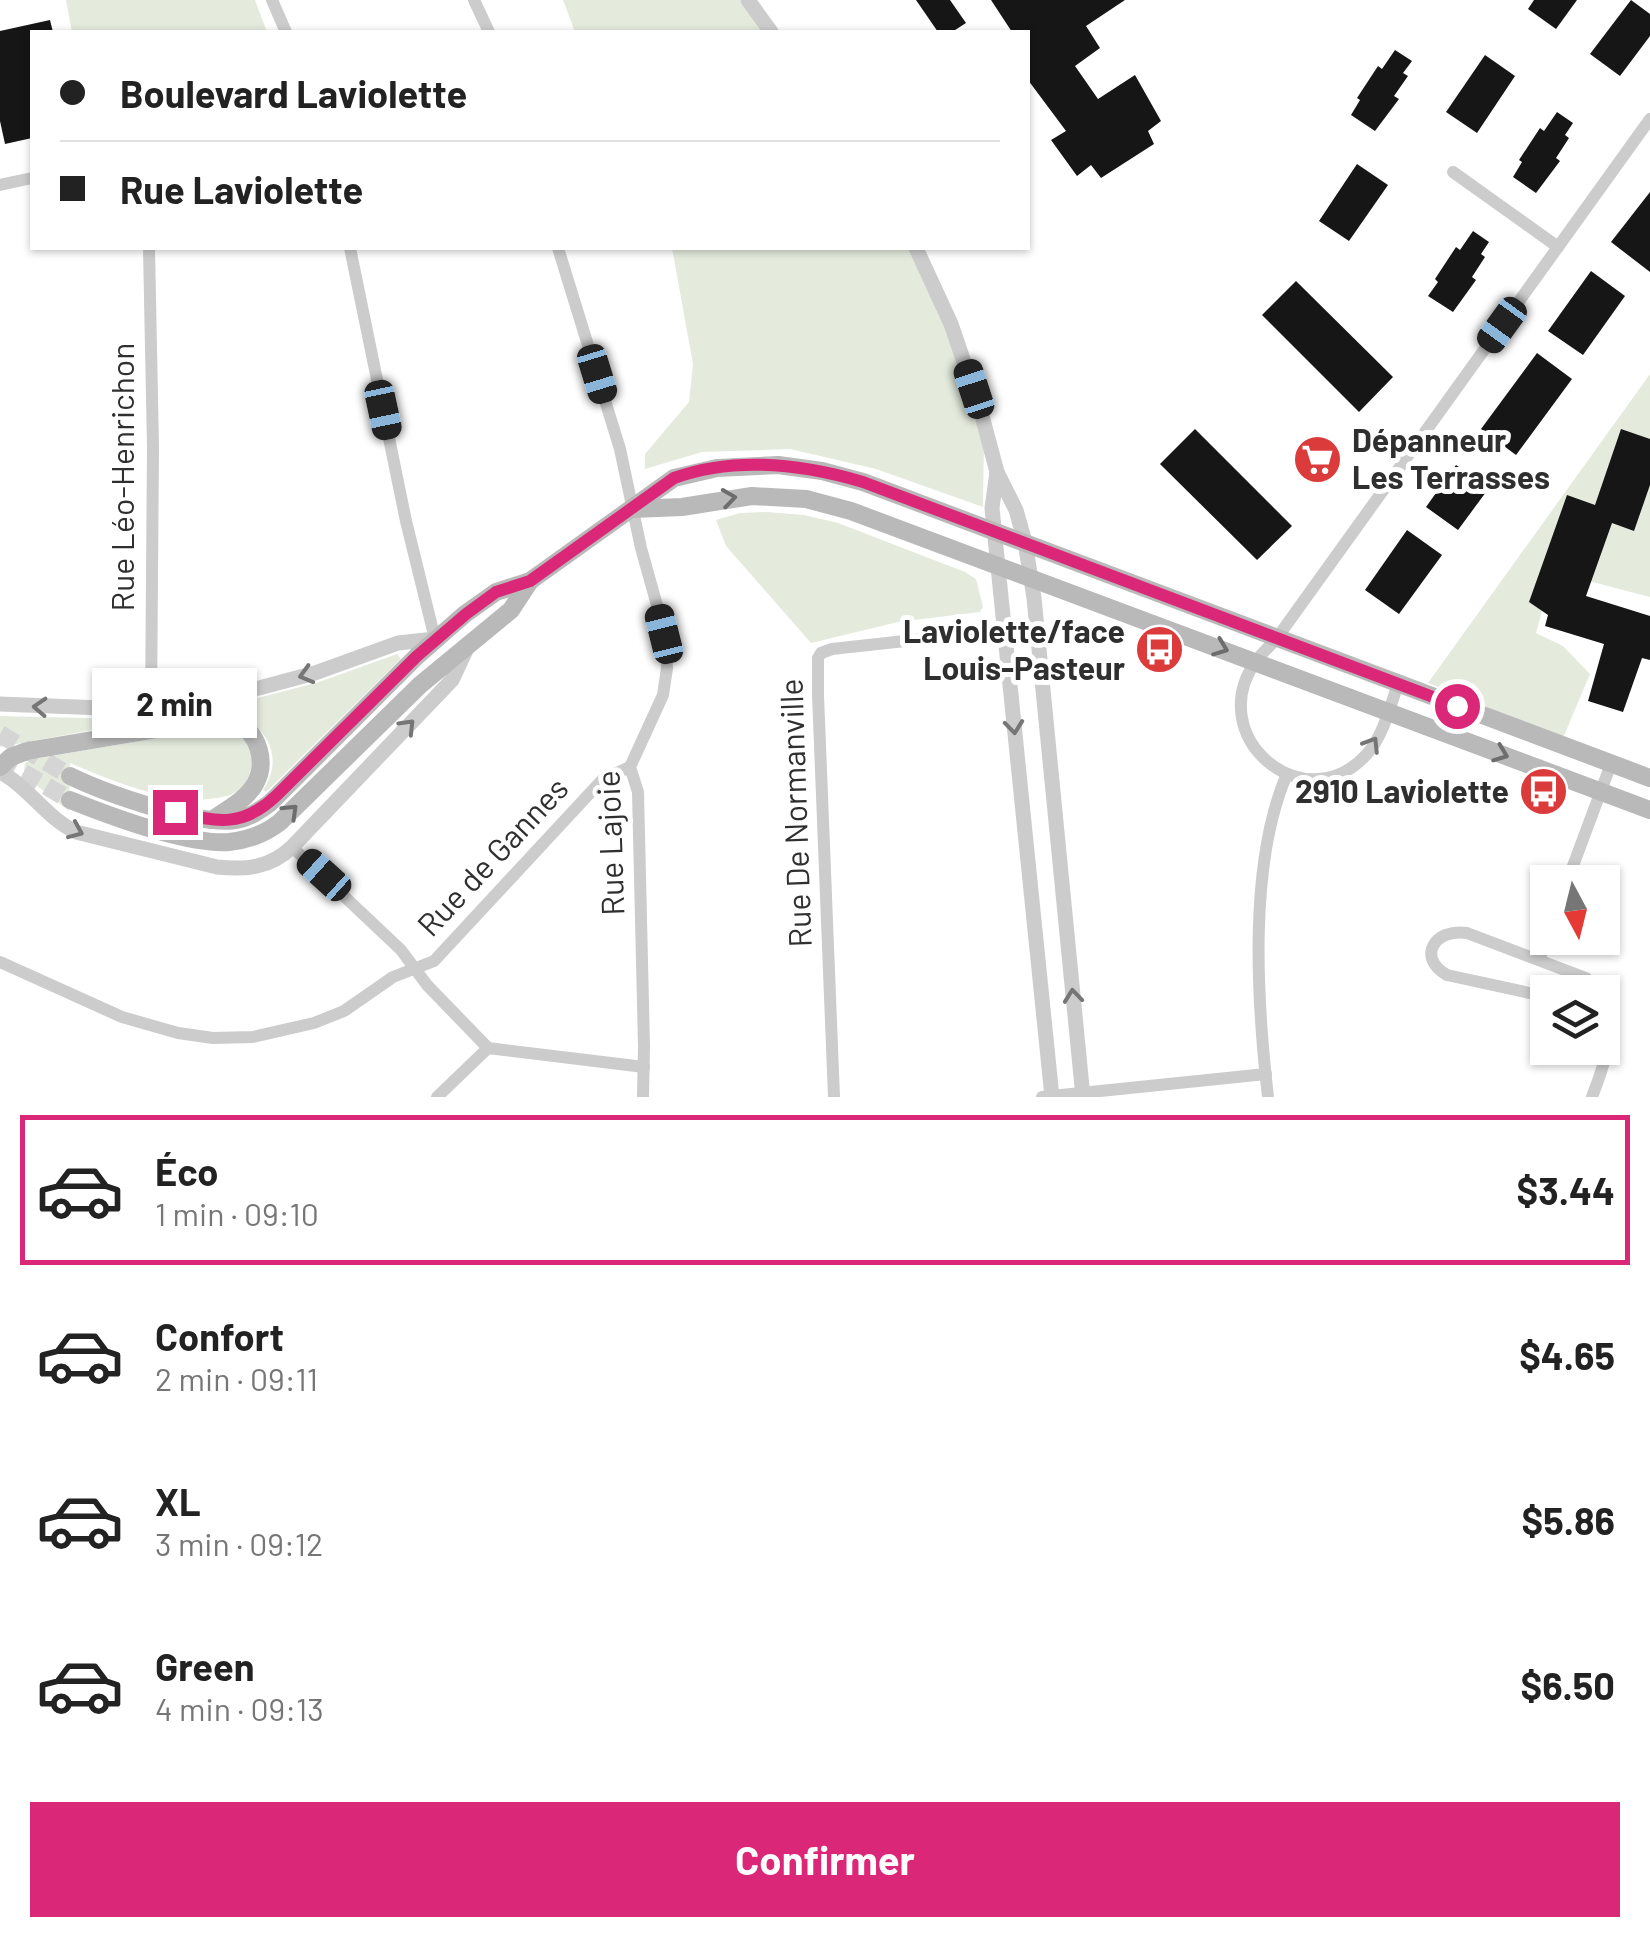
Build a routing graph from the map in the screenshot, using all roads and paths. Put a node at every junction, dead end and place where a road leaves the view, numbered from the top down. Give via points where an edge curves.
1 (272, 0) edge
2 (474, 0) edge
3 (748, 0) edge
4 (285, 30) edge
5 (489, 30) edge
6 (770, 30) edge
7 (1650, 119) edge
8 (1453, 172) dead end
9 (30, 178) edge
10 (0, 185) edge
11 (1558, 247) junction
12 (149, 250) edge
13 (350, 250) edge
14 (559, 250) edge
15 (917, 250) edge
16 (997, 472) junction
17 (632, 509) junction
18 (995, 532) junction
19 (1025, 542) junction
20 (997, 564) junction
21 (1031, 577) junction
22 (530, 581) junction
23 (1004, 630) junction
24 (1277, 638) junction
25 (435, 640) junction
26 (468, 644) junction
27 (1256, 661) junction
28 (1398, 684) junction
29 (0, 704) edge
30 (150, 706) junction
31 (1388, 711) junction
32 (1611, 764) junction
33 (630, 767) junction
34 (0, 769) edge
35 (1287, 774) junction
36 (70, 776) tunnel mouth
37 (1650, 778) edge
38 (1600, 792) junction
39 (70, 800) tunnel mouth
40 (1650, 810) edge
41 (212, 820) junction
42 (292, 846) junction
43 (1059, 858) junction
44 (1028, 861) junction
45 (1573, 865) edge
46 (1542, 955) edge
47 (1540, 960) junction
48 (0, 962) edge
49 (415, 968) junction
50 (1578, 975) edge
51 (1530, 993) edge
52 (488, 1048) junction
53 (1602, 1065) edge
54 (644, 1067) junction
55 (1266, 1074) junction
56 (1083, 1095) edge
57 (1268, 1096) edge
58 (437, 1097) edge
59 (643, 1097) edge
60 (834, 1097) edge
61 (1042, 1097) edge
62 (1052, 1097) edge
63 (1592, 1097) edge

1 - 4 street
2 - 5 street
3 - 6 street
7 - 11 street
8 - 11 street
9 - 10 street
11 - 24 street
12 - 30 street, Rue Léo-Henrichon
13 - 25 street
14 - 17 street, Rue Lajoie
15 - 16 street via 952,324
16 - 18 street
16 - 19 street
17 - 18 main road via 678,476 778,465 863,482
17 -> 20 main road via 752,496 806,499
17 - 22 main road
17 - 33 street, Rue Lajoie via 664,634 666,668 659,706
18 - 19 main road
18 - 20 street
19 - 21 street
19 - 24 main road
20 - 21 main road
20 - 23 street
21 -> 27 main road
21 - 43 street
22 - 25 main road via 496,592
22 - 26 main road via 511,610
23 -> 44 street
23 - 60 street, Rue De Normanville via 832,649 818,658
24 - 27 street
24 - 28 main road
25 -> 30 street via 398,643 259,688
25 - 41 main road via 270,803 242,819
39 -> 26 main road via 201,840 259,835
42 -> 26 street via 452,680
27 - 31 main road
27 - 35 street via 1243,690 1243,725 1259,755
28 - 31 street
28 - 32 main road
30 -> 29 street
35 -> 31 street via 1334,776 1355,765 1372,749
31 -> 38 main road
32 - 37 main road
32 - 38 street
33 - 49 street, Rue de Gannes via 603,779 436,960
33 - 54 street, Rue Lajoie via 638,792
34 - 41 main road via 15,755 42,748 235,722 253,737 260,770 248,793
34 -> 42 street via 66,828 142,850 238,868 267,864
35 - 55 street via 1268,847 1262,908
36 - 41 main road
38 - 40 main road
38 - 45 street
42 - 49 street
43 - 44 street
56 -> 43 street
44 - 62 street
46 - 47 street
47 - 50 street
47 - 51 street via 1459,932 1438,938 1432,951 1435,966 1447,974
48 - 49 street, Rue de Gannes via 141,1024 240,1038 332,1016
49 - 52 street
52 - 54 street
52 - 58 street
53 - 63 street
54 - 59 street, Rue Lajoie
55 - 56 street
55 - 57 street
56 - 62 street
61 - 62 street

